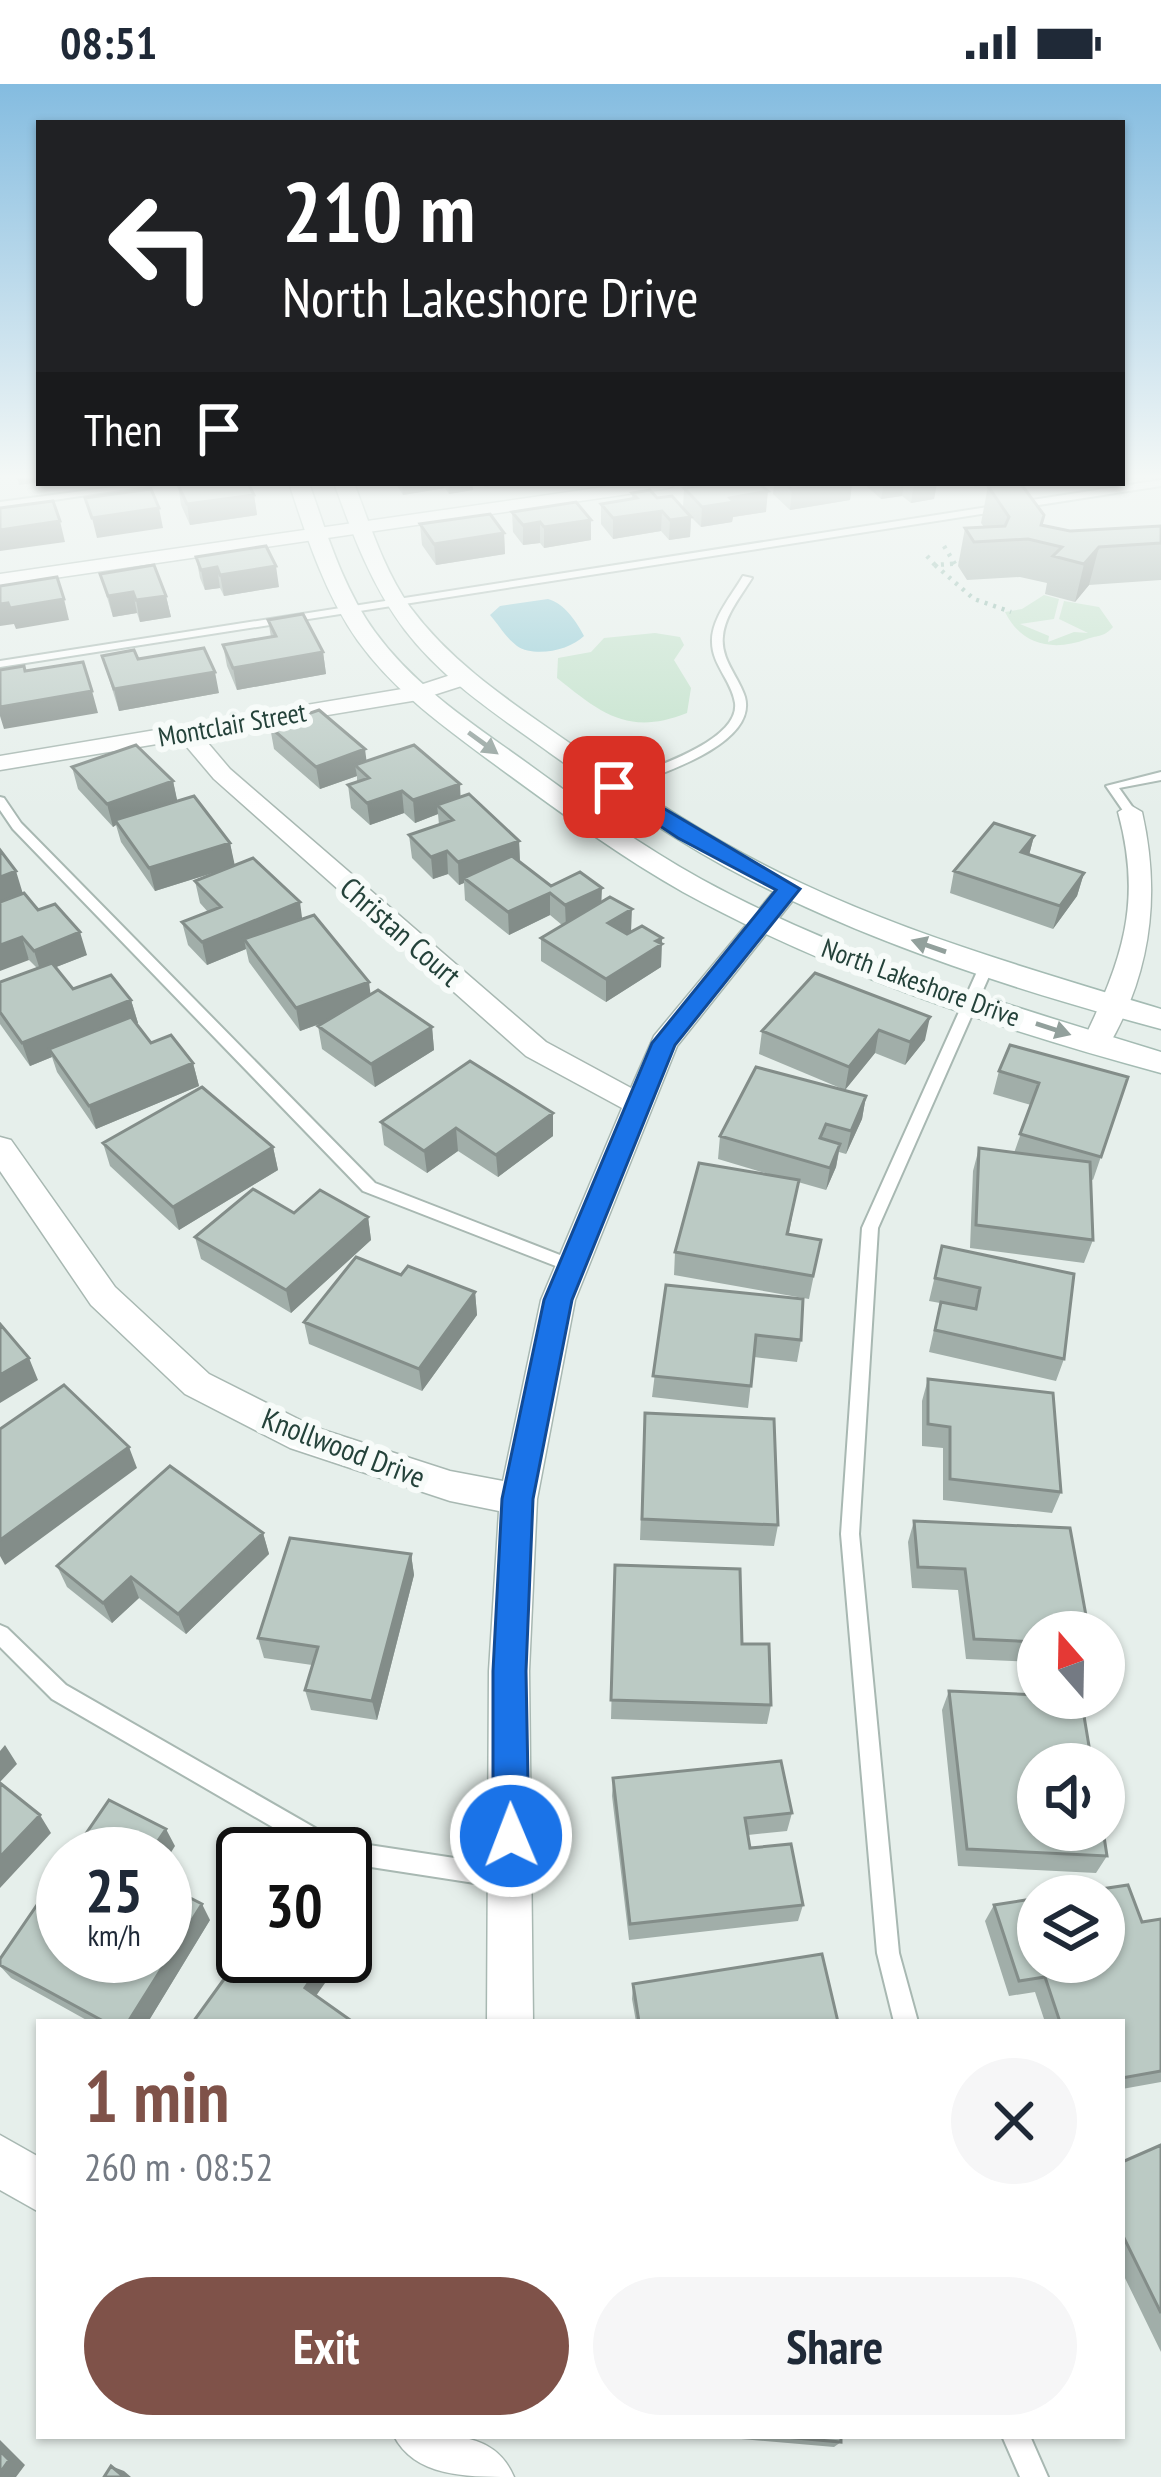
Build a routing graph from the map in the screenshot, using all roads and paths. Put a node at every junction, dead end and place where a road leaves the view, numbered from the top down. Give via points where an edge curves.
1 (339, 588) edge
2 (389, 588) edge
3 (501, 588) edge
4 (742, 588) edge
5 (961, 588) edge
6 (397, 604) junction
7 (349, 610) junction
8 (1011, 612) dead end
9 (0, 664) edge
10 (463, 678) junction
11 (418, 693) junction
12 (187, 732) junction
13 (0, 764) edge
14 (1161, 776) edge
15 (614, 787) junction
16 (0, 801) edge
17 (570, 807) junction
18 (1130, 812) joint
19 (789, 889) junction
20 (761, 921) junction
21 (987, 965) junction
22 (971, 1003) junction
23 (1114, 1004) junction
24 (1161, 1018) edge
25 (1096, 1043) junction
26 (1161, 1063) edge
27 (636, 1102) junction
28 (0, 1148) edge
29 (572, 1266) junction
30 (518, 1499) junction
31 (0, 1634) edge
32 (512, 1877) junction
33 (510, 2019) edge
34 (905, 2019) edge
35 (0, 2161) edge
36 (36, 2185) edge
37 (428, 2439) edge
38 (1017, 2439) edge
39 (476, 2459) edge
40 (1034, 2477) edge

1 - 7 main road, North Lakeshore Drive
2 - 6 main road, North Lakeshore Drive
3 - 6 lane
4 - 15 lane via 717,646 742,707 736,727
5 - 8 path
6 - 7 lane
6 - 10 main road, North Lakeshore Drive
7 - 9 lane
7 - 11 main road, North Lakeshore Drive
10 - 11 street, Montclair Street
10 - 15 main road, North Lakeshore Drive
11 - 12 street, Montclair Street
11 -> 17 main road, North Lakeshore Drive
12 - 13 street, Montclair Street
12 - 27 street, Christan Court via 222,774 536,1049
14 - 18 lane via 1112,786
15 - 17 main road
15 - 19 main road, North Lakeshore Drive
16 - 29 lane via 369,1187
17 - 20 main road, North Lakeshore Drive
18 - 23 street via 1153,873 1152,916
19 - 20 street
21 -> 19 main road, North Lakeshore Drive
20 - 22 main road, North Lakeshore Drive
20 - 27 street via 664,1043
21 - 22 lane
21 - 23 main road, North Lakeshore Drive
22 -> 25 main road, North Lakeshore Drive
22 - 34 lane via 870,1228 850,1534 888,1953
23 - 24 main road, North Lakeshore Drive
23 - 25 street
25 - 26 main road, North Lakeshore Drive
27 - 29 street
28 - 30 street, Knollwood Drive via 103,1296 197,1384 303,1438 450,1486
29 - 30 street
30 - 32 street via 509,1671
31 - 32 lane via 59,1692 333,1850
32 - 33 street
35 - 36 street
37 - 39 street
38 - 40 lane

